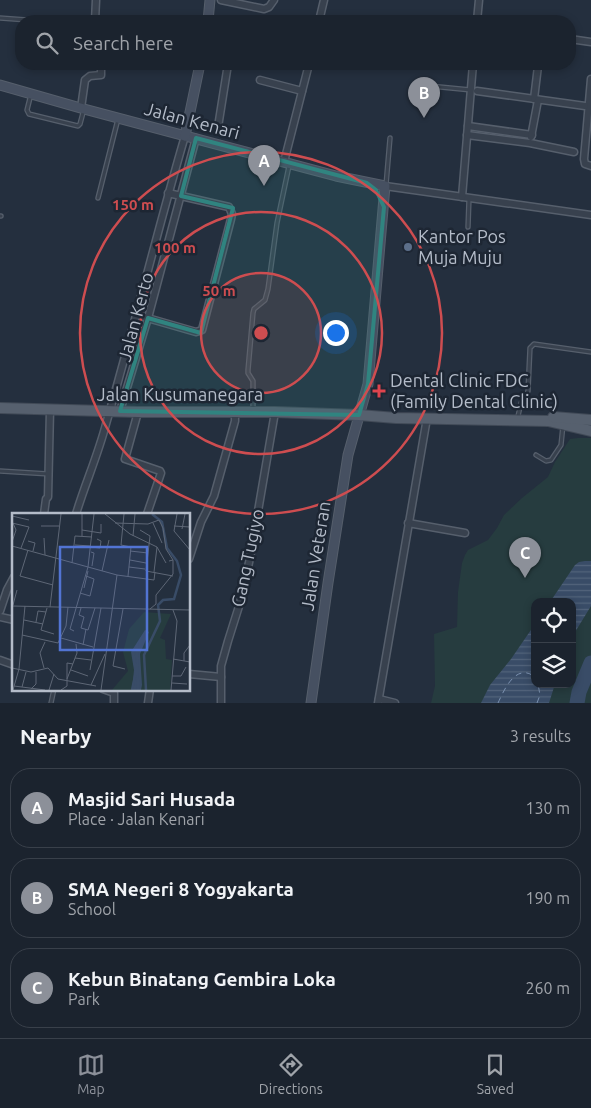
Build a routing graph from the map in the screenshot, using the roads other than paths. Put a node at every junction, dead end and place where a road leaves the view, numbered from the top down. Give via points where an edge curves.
1 (96, 0) edge
2 (210, 0) edge
3 (220, 0) edge
4 (274, 0) edge
5 (324, 0) edge
6 (479, 0) edge
7 (246, 3) edge
8 (95, 15) edge
9 (209, 15) edge
10 (320, 15) edge
11 (478, 15) edge
12 (0, 18) edge
13 (15, 19) edge
14 (576, 40) edge
15 (591, 42) edge
16 (100, 70) edge
17 (199, 70) edge
18 (227, 70) edge
19 (307, 70) edge
20 (473, 70) edge
21 (538, 70) edge
22 (591, 79) edge
23 (260, 80) dead end
24 (0, 85) edge
25 (591, 85) edge
26 (430, 86) dead end
27 (474, 90) junction
28 (302, 91) junction
29 (31, 94) junction
30 (536, 99) junction
31 (585, 106) dead end
32 (82, 108) junction
33 (118, 118) junction
34 (468, 126) junction
35 (218, 127) dead end
36 (467, 135) junction
37 (532, 135) junction
38 (185, 136) junction
39 (196, 138) junction
40 (390, 138) dead end
41 (530, 143) junction
42 (574, 152) dead end
43 (287, 163) junction
44 (591, 166) edge
45 (367, 183) junction
46 (385, 186) junction
47 (168, 193) junction
48 (180, 196) junction
49 (462, 197) junction
50 (98, 198) dead end
51 (469, 198) junction
52 (384, 207) junction
53 (591, 215) edge
54 (468, 227) dead end
55 (137, 315) junction
56 (148, 318) junction
57 (591, 352) edge
58 (0, 408) edge
59 (50, 410) junction
60 (115, 411) junction
61 (138, 412) junction
62 (235, 412) junction
63 (253, 412) junction
64 (274, 412) junction
65 (359, 415) junction
66 (518, 416) junction
67 (427, 418) junction
68 (591, 420) edge
69 (563, 424) junction
70 (591, 431) edge
71 (536, 455) dead end
72 (0, 470) edge
73 (50, 474) junction
74 (44, 513) edge
75 (76, 513) edge
76 (147, 513) edge
77 (408, 523) junction
78 (465, 533) dead end
79 (190, 556) edge
80 (12, 581) edge
81 (0, 611) edge
82 (0, 660) edge
83 (12, 664) edge
84 (190, 674) edge
85 (221, 677) junction
86 (54, 690) edge
87 (106, 690) edge
88 (150, 690) edge
89 (378, 701) edge
90 (51, 703) edge
91 (114, 703) edge
92 (148, 703) edge
93 (221, 703) edge
94 (311, 703) edge
95 (395, 703) edge

1 - 8 street
2 - 9 main road
3 - 7 street
4 - 7 street via 264,9
5 - 10 street
6 - 11 street
12 - 13 lane
14 - 15 street
16 - 32 street via 100,75 85,80
17 - 38 main road
18 - 35 street
19 - 28 street
20 - 27 street
21 - 30 street
22 - 25 street
23 - 28 street
24 - 29 main road, Jalan Kenari
25 - 44 street via 584,159 585,164
26 - 27 lane
27 - 30 street
27 - 34 street
28 - 43 street
29 - 32 main road, Jalan Kenari
29 - 32 lane via 27,110 30,114 78,126
30 - 31 street
30 - 37 street
32 - 33 main road, Jalan Kenari
33 - 38 main road, Jalan Kenari
33 - 50 lane
34 - 36 street
34 - 37 street
36 - 41 street
36 - 49 street
37 - 41 street
38 - 39 main road, Jalan Kenari
38 - 47 street, Jalan Kerto
39 - 43 main road, Jalan Kenari
39 - 48 street, Jalan Kerto
40 - 46 lane
41 - 42 street
43 - 45 main road, Jalan Kenari
43 - 63 lane via 268,289 264,300 253,312 248,373 253,381
45 - 46 main road, Jalan Kenari
45 - 52 main road via 380,194
46 - 49 street
46 - 52 main road
47 - 48 street
47 - 55 street, Jalan Kerto
48 - 56 street, Jalan Kerto
48 - 56 street via 229,207 232,214 205,320 202,330 196,332
49 - 51 street
51 - 53 street
51 - 54 lane
52 - 65 main road via 368,384
55 - 56 street
55 - 60 street, Jalan Kerto
56 - 60 street, Jalan Kerto
57 - 66 lane via 532,345 528,391
58 - 59 main road, Jalan Kusumanegara
59 - 60 main road, Jalan Kusumanegara
59 - 73 street
60 - 61 main road, Jalan Kusumanegara
60 - 75 street via 106,427
61 - 62 main road, Jalan Kusumanegara
61 - 76 street via 125,459 161,473
62 - 63 main road, Jalan Kusumanegara
62 - 79 street via 214,496
63 - 64 main road, Jalan Kusumanegara
64 - 65 main road, Jalan Kusumanegara
64 - 85 street, Gang Tugiyo via 250,558
65 - 66 main road, Jalan Kusumanegara
65 - 67 main road, Jalan Kusumanegara
65 - 94 main road, Jalan Veteran via 348,455
66 - 68 main road, Jalan Kusumanegara
67 - 69 main road, Jalan Kusumanegara
67 - 77 street
69 - 70 main road, Jalan Kusumanegara
69 - 71 lane via 561,445 551,460 546,461
72 - 73 lane
73 - 74 street
77 - 78 street
77 - 89 street
80 - 81 street
82 - 83 street
84 - 85 street
85 - 93 street, Gang Tugiyo
86 - 90 lane
87 - 91 street via 114,693
88 - 92 street
89 - 95 street

